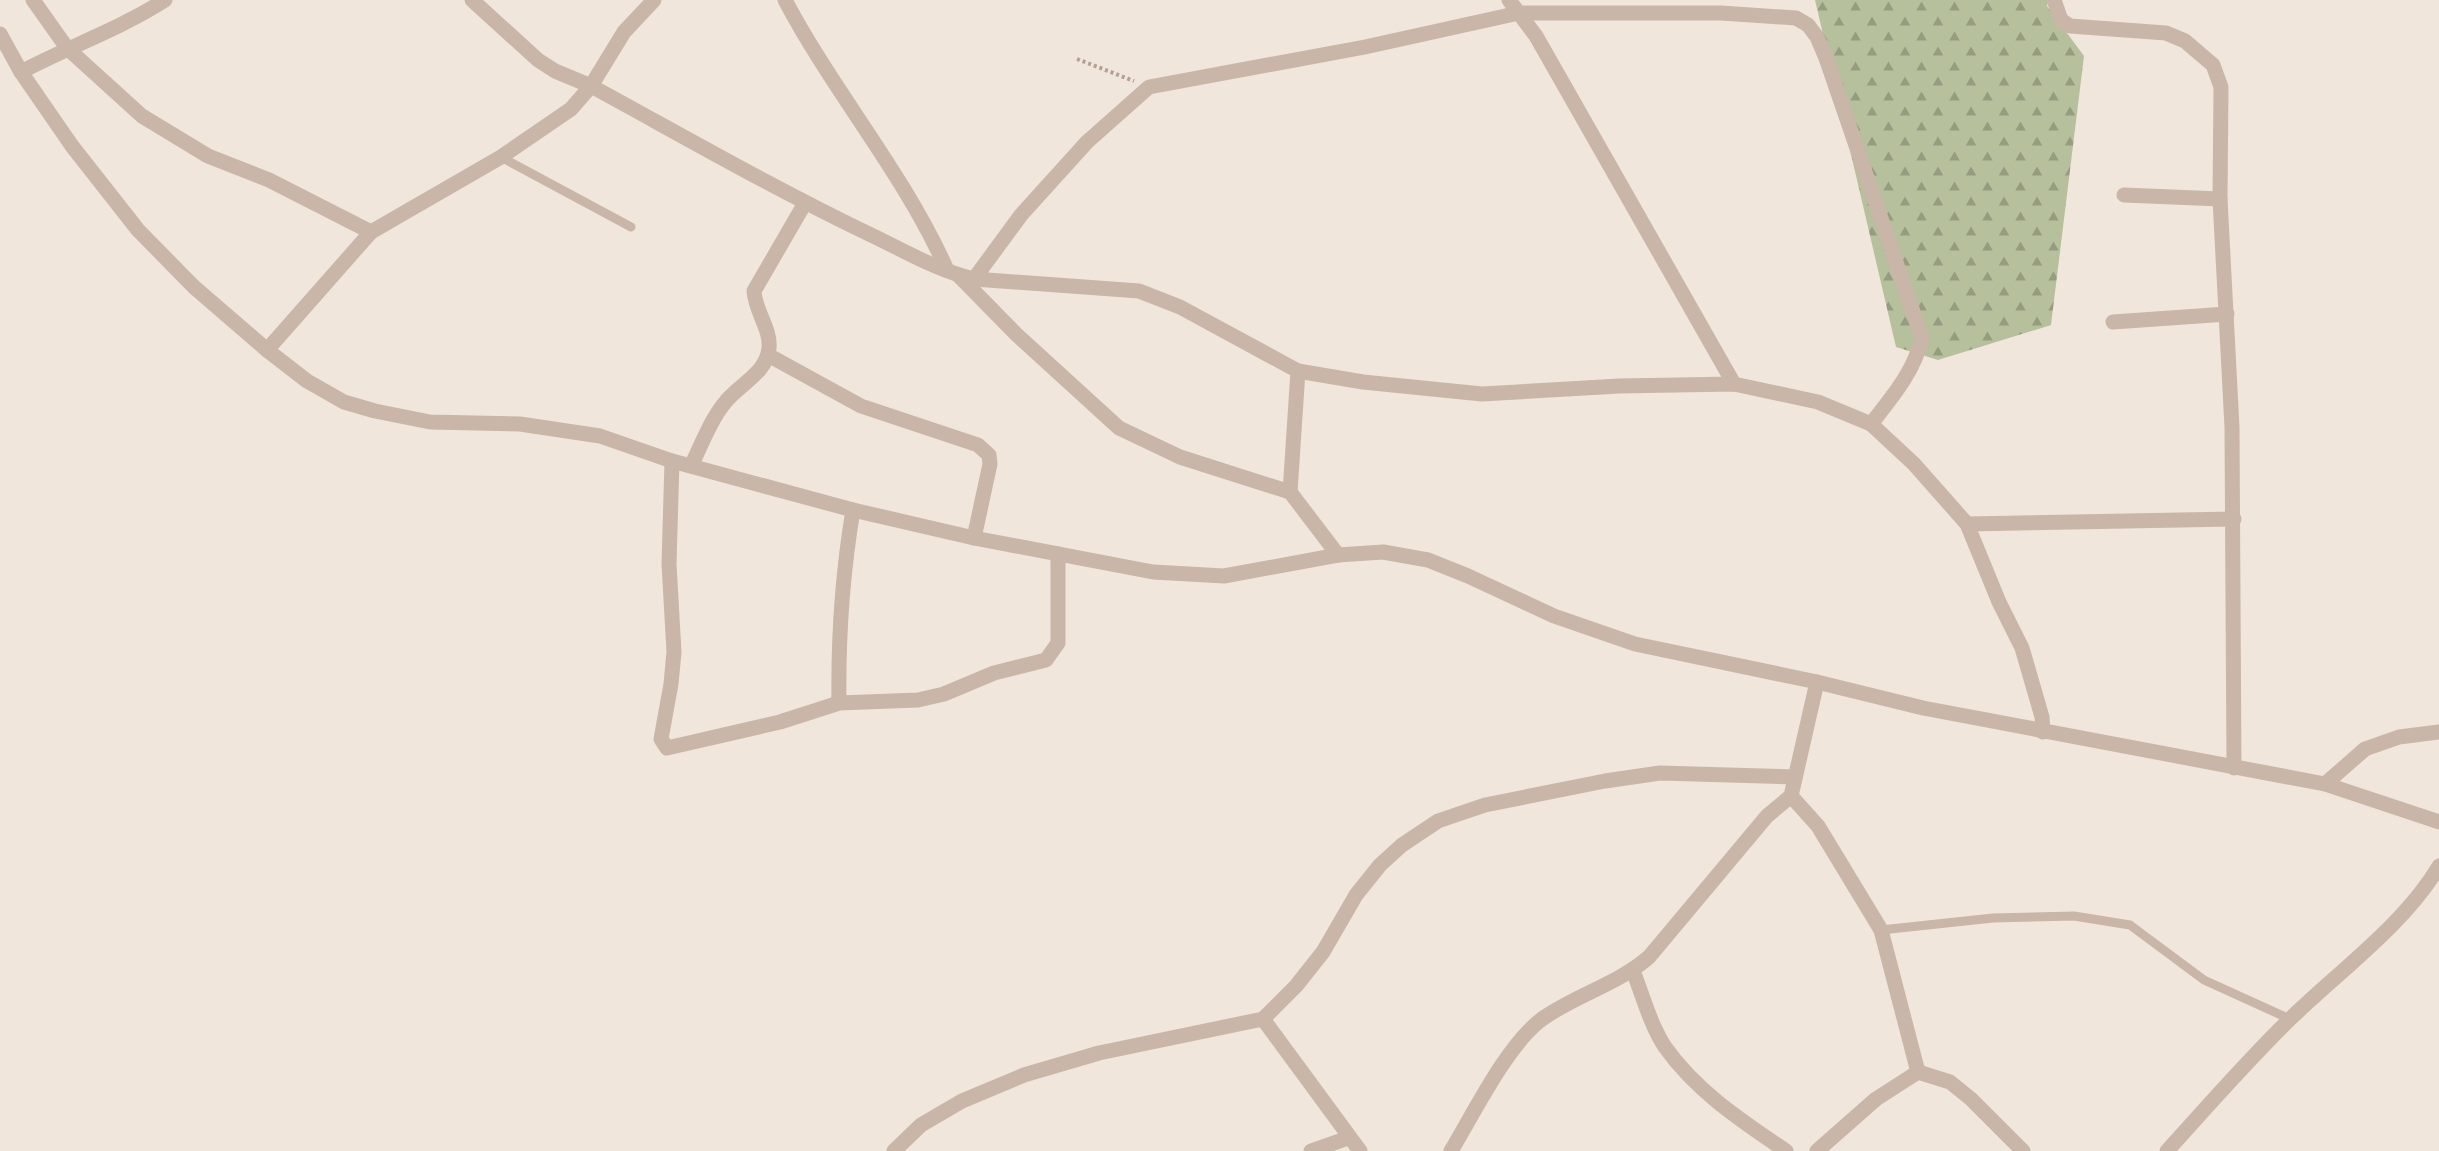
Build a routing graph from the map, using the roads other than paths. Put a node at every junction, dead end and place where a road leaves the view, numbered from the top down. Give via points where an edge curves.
1 (33, 0) edge
2 (165, 0) edge
3 (472, 0) edge
4 (654, 0) edge
5 (785, 0) edge
6 (1509, 0) edge
7 (2054, 0) edge
8 (1519, 13) junction
9 (0, 34) edge
10 (67, 48) junction
11 (21, 72) junction
12 (591, 86) junction
13 (501, 157) junction
14 (2124, 195) dead end
15 (2220, 199) junction
16 (805, 203) junction
17 (631, 227) dead end
18 (371, 232) junction
19 (952, 273) junction
20 (975, 279) junction
21 (2227, 314) junction
22 (2113, 322) dead end
23 (267, 350) junction
24 (768, 355) junction
25 (1298, 371) junction
26 (1734, 384) junction
27 (1871, 424) junction
28 (672, 461) junction
29 (692, 466) junction
30 (1290, 492) junction
31 (853, 510) junction
32 (2234, 519) junction
33 (1966, 524) junction
34 (974, 538) junction
35 (1058, 554) junction
36 (1338, 555) junction
37 (1816, 682) junction
38 (839, 703) junction
39 (2043, 732) junction
40 (2439, 732) edge
41 (2234, 768) junction
42 (1795, 777) junction
43 (2325, 784) junction
44 (1791, 796) junction
45 (2439, 822) edge
46 (2439, 866) edge
47 (1881, 930) junction
48 (1633, 971) junction
49 (1263, 1019) junction
50 (2290, 1019) junction
51 (1918, 1072) junction
52 (1348, 1138) junction
53 (894, 1151) edge
54 (1311, 1151) edge
55 (1360, 1151) edge
56 (1451, 1151) edge
57 (1786, 1151) edge
58 (1817, 1151) edge
59 (2023, 1151) edge
60 (2167, 1151) edge

1 - 10 street
2 - 10 street via 138,17
3 - 12 street via 538,60
4 - 12 street via 624,32
5 - 19 street via 811,47 889,162
6 - 8 street
7 - 15 street via 2061,20 2070,26 2166,33 2185,41 2213,65 2221,87
8 - 20 street via 1365,47 1149,87 1087,142 1021,215
8 - 26 street via 1536,36
8 - 27 street via 1721,13 1796,18 1808,25 1826,58 1922,338 1907,377
9 - 11 street
10 - 11 street
10 - 18 street via 142,116 181,141
11 - 23 street via 72,146 138,230 194,287
12 - 13 street via 571,109
12 - 16 street
13 - 17 lane
13 - 18 street
14 - 15 street
15 - 21 street
16 - 19 street
16 - 24 street via 754,291 769,336
18 - 23 street
19 - 20 street
19 - 30 street via 1119,428 1180,457
20 - 25 street via 1139,291 1180,307
21 - 22 street
21 - 32 street
23 - 28 street via 344,402 375,411 430,422 520,424 600,436
24 - 29 street via 747,384 725,402
24 - 34 street via 861,406 984,449 990,464
25 - 26 street via 1482,394
25 - 30 street
26 - 27 street via 1818,402
27 - 33 street via 1914,464
28 - 29 street
28 - 38 street via 669,564 674,652 662,745 670,749 727,736
29 - 31 street
30 - 36 street
31 - 34 street
31 - 38 street via 842,575
32 - 33 street
32 - 41 street
33 - 39 street via 2022,648
34 - 35 street
35 - 36 street via 1154,572 1215,576
35 - 38 street via 1058,643 1046,660 994,673 944,694 918,700
36 - 37 street via 1383,552 1428,560 1554,616 1635,644
37 - 39 street
37 - 42 street
39 - 41 street
40 - 43 street via 2399,738 2365,749
41 - 43 street
42 - 44 street
42 - 49 street via 1660,773 1485,805 1438,821 1402,845 1380,866 1356,896 1323,952
43 - 45 street
44 - 47 street via 1818,826
44 - 48 street via 1767,816 1675,929
46 - 50 street via 2409,905
47 - 50 lane via 1993,918 2062,916 2130,926 2204,980
47 - 51 street
48 - 56 street via 1540,1021 1503,1065
48 - 57 street via 1665,1047 1691,1078 1718,1104
49 - 52 street
49 - 53 street via 1100,1053 1024,1075 962,1101 929,1120
50 - 60 street
51 - 58 street via 1876,1099
51 - 59 street via 1950,1082
52 - 54 street
52 - 55 street

